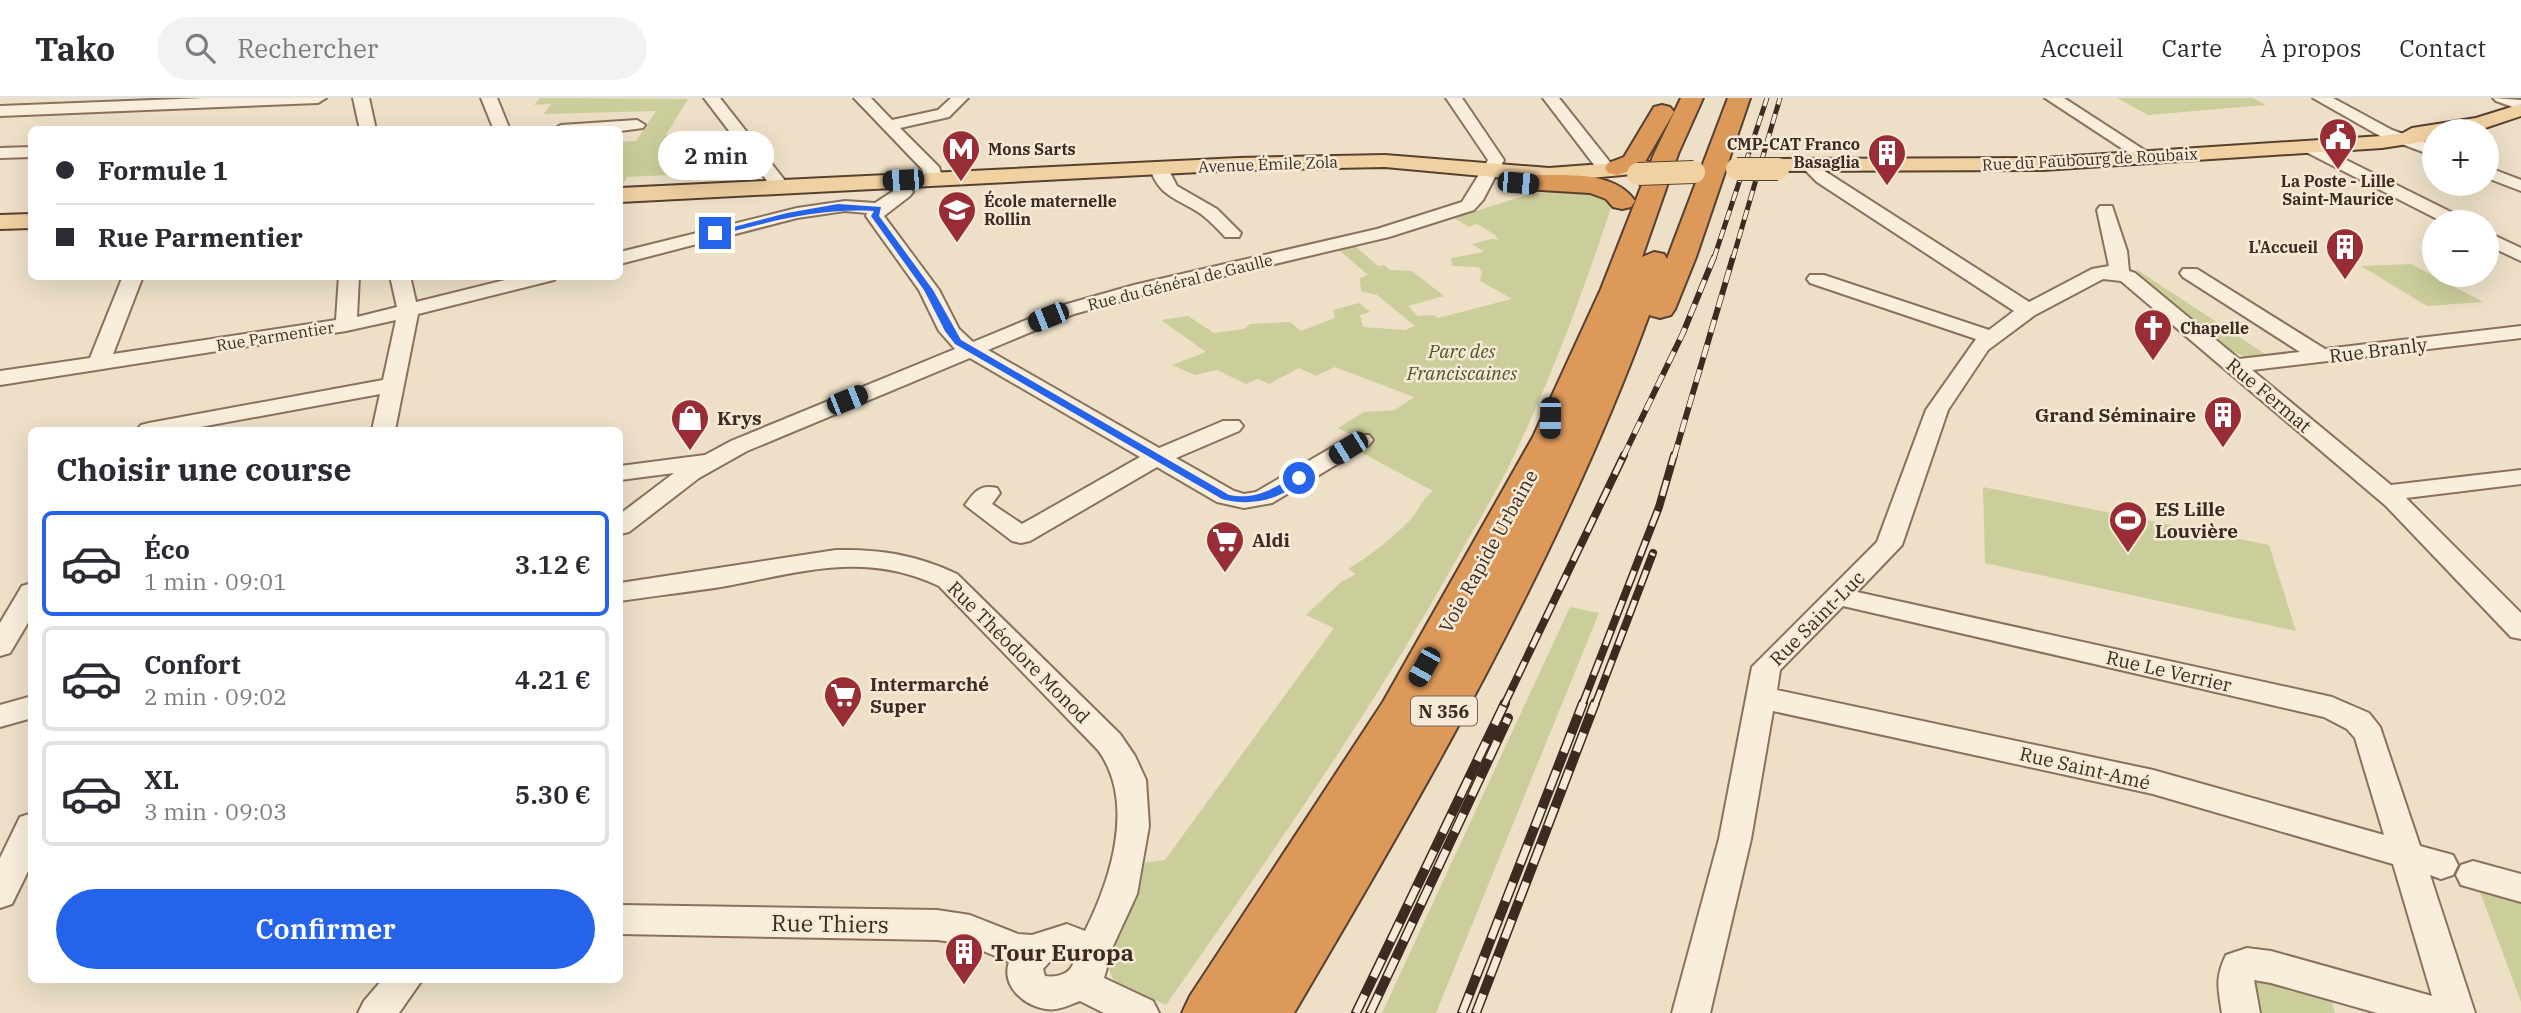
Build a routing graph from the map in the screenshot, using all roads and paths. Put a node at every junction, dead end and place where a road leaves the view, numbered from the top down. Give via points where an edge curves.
1 (134, 98) edge
2 (318, 98) edge
3 (361, 98) edge
4 (490, 98) edge
5 (712, 98) edge
6 (862, 98) edge
7 (960, 98) edge
8 (1551, 98) edge
9 (1670, 98) edge
10 (1692, 98) edge
11 (1715, 98) edge
12 (1739, 98) edge
13 (2053, 98) edge
14 (2321, 98) edge
15 (2501, 98) edge
16 (1455, 101) edge
17 (2521, 105) edge
18 (119, 108) junction
19 (2521, 110) edge
20 (0, 111) edge
21 (2492, 119) edge
22 (94, 124) dead end
23 (637, 125) dead end
24 (889, 125) junction
25 (367, 126) edge
26 (500, 126) edge
27 (622, 126) edge
28 (2422, 134) edge
29 (2422, 135) edge
30 (2398, 138) junction
31 (2310, 147) junction
32 (2422, 147) edge
33 (28, 152) edge
34 (0, 153) edge
35 (2147, 157) junction
36 (1711, 167) junction
37 (1809, 167) junction
38 (1159, 171) junction
39 (1629, 173) junction
40 (1488, 175) junction
41 (2499, 177) edge
42 (929, 178) junction
43 (1518, 183) junction
44 (2521, 186) edge
45 (904, 192) junction
46 (623, 195) edge
47 (784, 198) junction
48 (623, 203) edge
49 (879, 209) junction
50 (2106, 210) dead end
51 (2433, 210) edge
52 (1232, 233) dead end
53 (2499, 244) edge
54 (2521, 255) edge
55 (623, 257) edge
56 (2190, 272) dead end
57 (2119, 273) junction
58 (1816, 279) dead end
59 (132, 280) edge
60 (349, 280) edge
61 (401, 280) edge
62 (527, 280) edge
63 (408, 312) junction
64 (2028, 312) junction
65 (346, 325) junction
66 (2521, 332) edge
67 (1983, 335) junction
68 (971, 349) junction
69 (2322, 356) junction
70 (99, 363) junction
71 (2234, 366) junction
72 (0, 378) edge
73 (394, 385) junction
74 (1601, 397) junction
75 (1231, 426) dead end
76 (165, 427) edge
77 (384, 427) edge
78 (1550, 437) junction
79 (1361, 440) dead end
80 (1157, 458) junction
81 (709, 461) junction
82 (623, 473) edge
83 (2521, 477) edge
84 (679, 481) junction
85 (988, 493) dead end
86 (2385, 493) junction
87 (623, 524) edge
88 (623, 535) edge
89 (696, 582) junction
90 (623, 592) edge
91 (1836, 596) junction
92 (28, 599) edge
93 (623, 599) edge
94 (2521, 630) edge
95 (0, 646) edge
96 (1759, 697) junction
97 (28, 707) edge
98 (0, 716) edge
99 (28, 834) edge
100 (2407, 855) junction
101 (2441, 865) dead end
102 (2473, 875) dead end
103 (1122, 884) junction
104 (2521, 888) edge
105 (0, 894) edge
106 (623, 920) edge
107 (1044, 945) junction
108 (402, 983) edge
109 (1072, 988) edge
110 (2363, 1003) edge
111 (1128, 1007) edge
112 (1224, 1008) edge
113 (377, 1013) edge
114 (1691, 1013) edge
115 (2241, 1013) edge
116 (2434, 1013) edge
117 (2456, 1013) edge

1 - 18 street
2 - 18 street
3 - 25 street
4 - 26 street
5 - 47 street
6 - 24 street
7 - 24 street via 943,114
8 - 39 street
9 - 39 highway
10 - 78 highway, Voie Rapide Urbaine / N 356 via 1665,154 1600,328
11 - 74 highway, Voie Rapide Urbaine / N 356 via 1689,155 1634,318
12 - 36 highway
13 - 35 street
14 - 30 street
15 - 17 street
16 - 40 street via 1496,160
18 - 20 street
18 - 22 street
19 - 21 main road, Rue du Faubourg de Roubaix
23 - 27 street
24 - 42 street via 930,167
28 - 30 main road, Rue du Faubourg de Roubaix
29 - 30 main road, Rue du Faubourg de Roubaix
30 - 31 main road, Rue du Faubourg de Roubaix
30 - 32 street
31 - 35 main road, Rue du Faubourg de Roubaix
31 - 51 street
33 - 34 street
35 - 37 main road, Rue du Faubourg de Roubaix
36 - 37 main road, Rue du Faubourg de Roubaix, bridge
36 - 39 main road, Rue du Faubourg de Roubaix, bridge
36 - 74 highway via 1674,280 1630,369
37 - 64 street
38 - 40 main road, Avenue Émile Zola via 1389,165
38 - 42 main road, Avenue Émile Zola
38 - 45 main road, Avenue Émile Zola
38 - 52 street via 1173,193 1205,208
39 - 40 main road, Avenue Émile Zola
39 - 43 main road, Avenue Émile Zola
39 - 43 highway via 1616,193 1599,186
39 - 78 highway via 1551,399
40 - 43 main road, Avenue Émile Zola
40 - 68 street, Rue du Général de Gaulle via 1472,203 1450,213 1093,302
41 - 44 street
42 - 45 main road
42 - 47 main road, Avenue Émile Zola
45 - 47 main road, Avenue Émile Zola
45 - 49 street
46 - 47 main road
47 - 48 main road
47 - 49 street
47 - 55 street
49 - 68 street via 875,216 929,290 952,335
50 - 57 street
53 - 54 street
56 - 69 street
57 - 64 street via 2099,274
57 - 71 street, Rue Fermat
58 - 67 street
59 - 70 street
60 - 65 street
61 - 63 street
62 - 63 street, Rue Parmentier
63 - 65 street, Rue Parmentier
63 - 73 street
64 - 67 street, Rue Saint-Luc
65 - 70 street, Rue Parmentier
66 - 69 street, Rue Branly
67 - 91 street, Rue Saint-Luc via 1937,410 1889,545
68 - 80 street
68 - 81 street, Rue du Général de Gaulle
69 - 71 street, Rue Branly
70 - 72 street, Rue Parmentier
71 - 86 street, Rue Fermat
73 - 76 street
73 - 77 street
74 - 112 highway, Voie Rapide Urbaine / N 356 via 1499,609 1376,829
75 - 80 street
78 - 112 highway, Voie Rapide Urbaine / N 356 via 1399,712
79 - 80 street via 1282,489 1244,501 1226,497
80 - 85 street via 1021,535 978,505
81 - 82 street
81 - 84 street, Rue du Général de Gaulle
83 - 86 street
84 - 87 street, Rue du Général de Gaulle
84 - 88 street, Rue du Général de Gaulle
86 - 94 street, Rue Fermat
89 - 90 street, Rue Théodore Monod
89 - 93 street, Rue Théodore Monod
89 - 103 street, Rue Théodore Monod via 863,557 911,564 948,580 1121,759 1130,779 1133,810
91 - 96 street, Rue Saint-Luc via 1766,667
91 - 100 street, Rue Le Verrier via 2342,712 2358,720 2369,735
92 - 95 street
96 - 100 street, Rue Saint-Amé via 2134,778
96 - 114 street, Rue Saint-Luc via 1735,839
97 - 98 street
99 - 105 street
100 - 101 street, Rue Saint-Amé
100 - 117 street, Rue Le Verrier
102 - 104 street
103 - 107 street via 1086,920
103 - 109 street, Rue Théodore Monod via 1115,909
106 - 107 street, Rue Thiers via 937,925 970,930 1016,949
107 - 109 street via 1076,942 1086,949
107 - 109 street via 1026,965 1029,985 1046,995
108 - 113 street
109 - 111 street
110 - 115 street via 2271,967 2247,964 2239,966 2235,978
110 - 116 street

